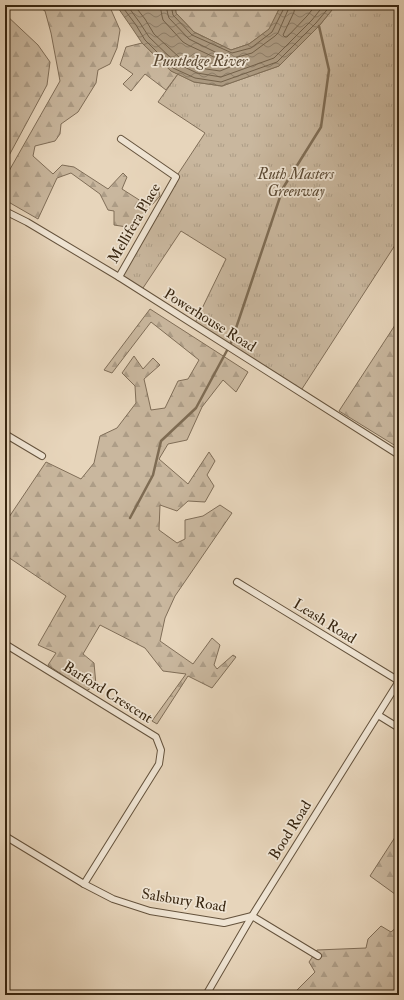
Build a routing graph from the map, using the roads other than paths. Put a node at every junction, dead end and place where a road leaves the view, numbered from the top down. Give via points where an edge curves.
1 (121, 139) dead end
2 (5, 211) edge
3 (118, 277) junction
4 (5, 434) edge
5 (399, 455) edge
6 (42, 456) dead end
7 (237, 582) dead end
8 (5, 644) edge
9 (399, 681) edge
10 (378, 715) junction
11 (399, 728) edge
12 (5, 836) edge
13 (84, 884) junction
14 (252, 916) junction
15 (318, 956) dead end
16 (206, 995) edge

1 - 3 street, Mellifera Place via 176,177
2 - 3 street, Powerhouse Road
3 - 5 street, Powerhouse Road
4 - 6 street
7 - 9 street, Leash Road
8 - 13 street, Barford Crescent via 156,737 161,750 159,764
9 - 10 street, Bood Road
10 - 11 street
10 - 14 street, Bood Road
12 - 13 street, Salsbury Road
13 - 14 street, Salsbury Road via 113,899 150,912 224,923
14 - 15 street
14 - 16 street, Bood Road

